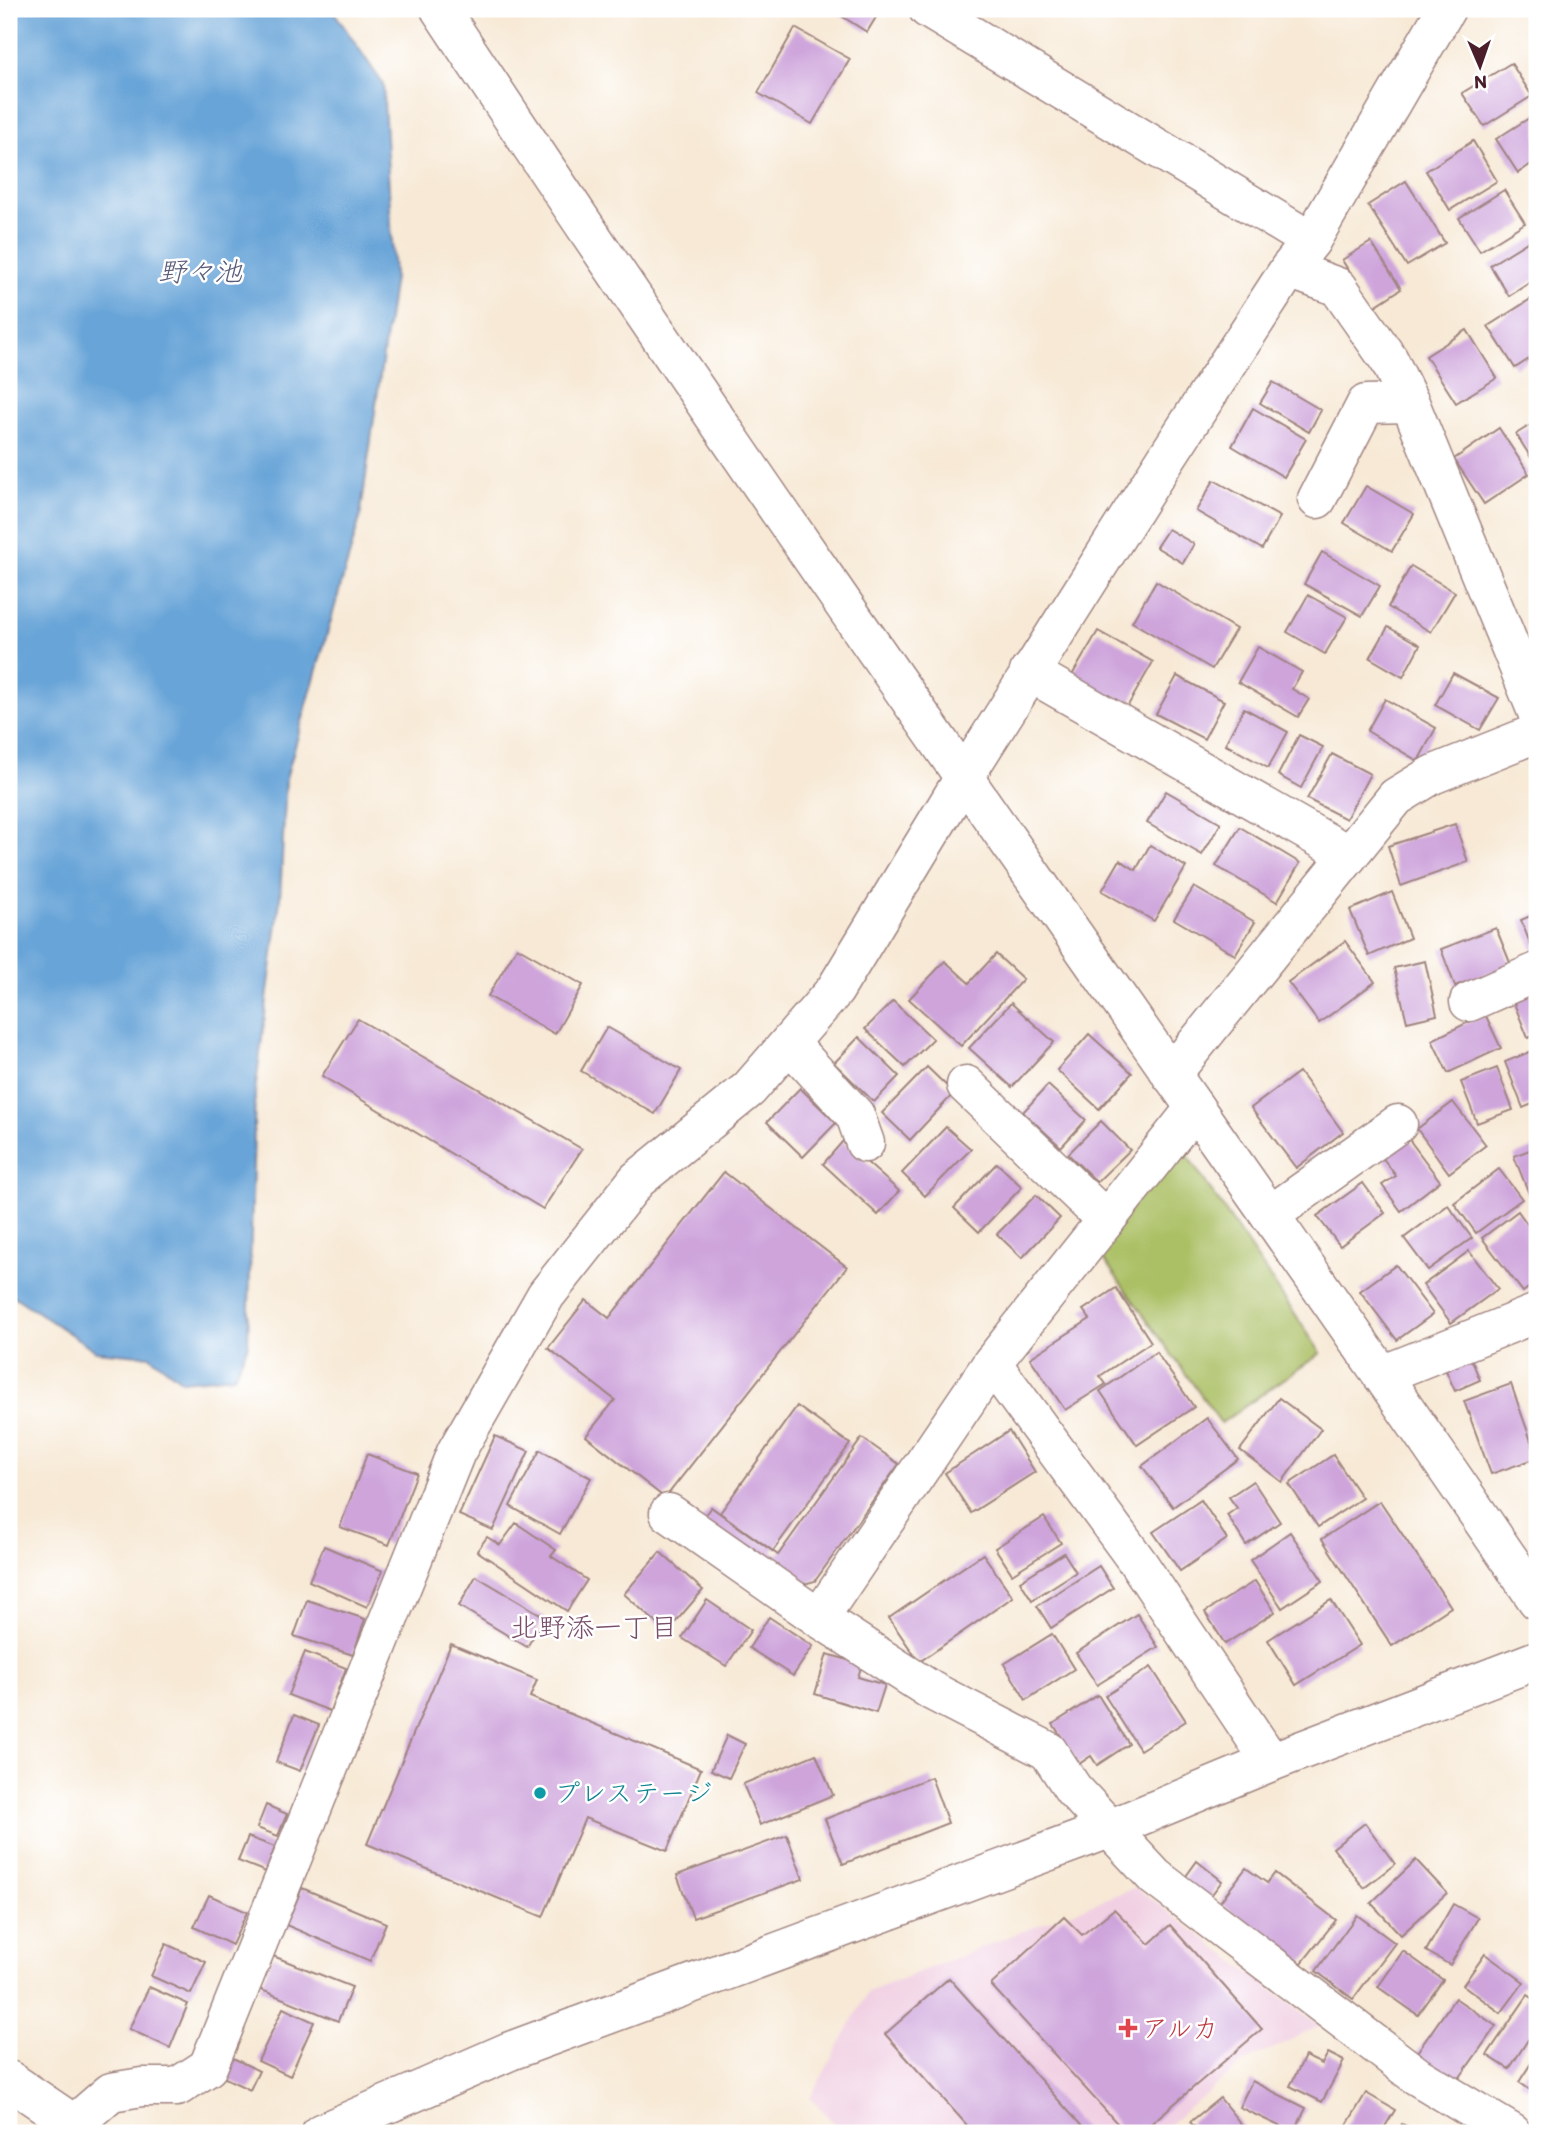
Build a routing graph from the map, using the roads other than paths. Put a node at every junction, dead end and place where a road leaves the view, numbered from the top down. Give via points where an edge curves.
1 (440, 9) edge
2 (928, 9) edge
3 (1446, 9) edge
4 (1300, 255) junction
5 (1410, 403) junction
6 (1317, 499) dead end
7 (1029, 672) junction
8 (1537, 712) edge
9 (1537, 733) edge
10 (963, 779) junction
11 (1349, 855) junction
12 (1537, 972) edge
13 (1469, 1002) dead end
14 (789, 1043) junction
15 (1171, 1075) junction
16 (966, 1085) dead end
17 (1195, 1108) junction
18 (1398, 1124) dead end
19 (865, 1143) dead end
20 (1270, 1215) junction
21 (1106, 1220) junction
22 (1537, 1313) edge
23 (992, 1363) junction
24 (1382, 1375) junction
25 (669, 1513) dead end
26 (1537, 1600) edge
27 (819, 1618) junction
28 (1537, 1660) edge
29 (1271, 1762) junction
30 (1109, 1829) junction
31 (9, 2080) edge
32 (77, 2128) edge
33 (321, 2133) edge
34 (1512, 2133) edge

1 - 10 street
2 - 4 street
3 - 4 street
4 - 5 street via 1338,287 1389,360
4 - 7 street
5 - 6 street via 1366,404
5 - 8 street
7 - 10 street
7 - 11 street
9 - 11 street via 1433,775 1396,797
10 - 14 street via 835,990
10 - 15 street
11 - 15 street
12 - 13 street
14 - 19 street via 855,1115
14 - 32 street via 748,1089 638,1180 546,1295 500,1373 457,1452 208,2067 177,2087 111,2092
15 - 17 street
16 - 21 street
17 - 20 street
17 - 21 street
18 - 20 street
20 - 24 street
21 - 23 street
22 - 24 street
23 - 27 street
23 - 29 street via 1139,1564
24 - 26 street
25 - 27 street
27 - 30 street via 932,1691 1048,1751 1073,1789
28 - 29 street
29 - 30 street
30 - 33 street via 510,2051
30 - 34 street via 1155,1877 1406,2068
31 - 32 street

